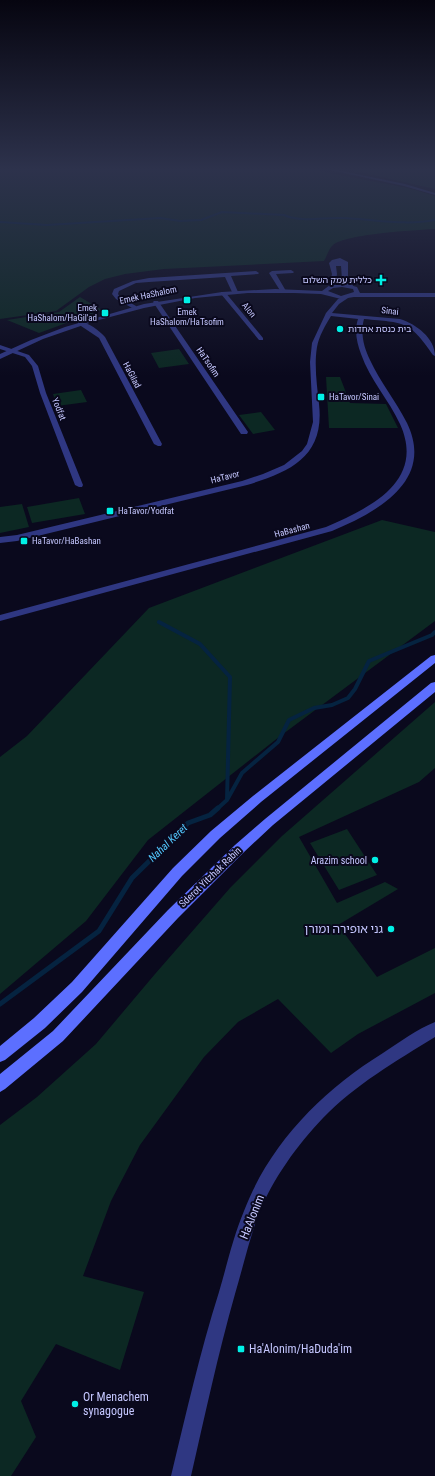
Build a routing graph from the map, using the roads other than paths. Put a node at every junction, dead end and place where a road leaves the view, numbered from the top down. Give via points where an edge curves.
1 (291, 272) dead end
2 (256, 273) dead end
3 (226, 274) junction
4 (329, 290) junction
5 (354, 290) junction
6 (283, 291) junction
7 (235, 292) junction
8 (435, 292) edge
9 (223, 293) junction
10 (435, 295) edge
11 (346, 297) junction
12 (156, 302) junction
13 (134, 307) junction
14 (329, 313) junction
15 (362, 317) junction
16 (80, 323) junction
17 (261, 339) dead end
18 (0, 347) edge
19 (12, 350) junction
20 (435, 354) edge
21 (0, 357) edge
22 (244, 432) dead end
23 (158, 444) dead end
24 (79, 485) dead end
25 (0, 540) edge
26 (0, 618) edge
27 (435, 658) edge
28 (435, 686) edge
29 (435, 1029) edge
30 (0, 1055) edge
31 (0, 1084) edge
32 (181, 1476) edge

1 - 6 street via 272,273
2 - 3 street
3 - 7 street
3 - 13 street via 135,282 116,290 118,298
4 - 5 street via 342,285
4 - 5 street, HaTavor via 335,268 332,263 344,264 345,279
4 - 6 street, Emek HaShalom
4 - 11 street
4 - 14 street, HaTavor via 333,299
5 - 8 street
5 - 10 street
5 - 11 street
6 - 7 street, Emek HaShalom
7 - 9 street, Emek HaShalom
9 - 12 street, Emek HaShalom
9 - 17 street, Alon
11 - 14 street, HaTavor
12 - 13 street, Emek HaShalom
12 - 22 street, HaTsofim
13 - 16 street, Emek HaShalom
14 - 15 street, Sinai
14 - 25 street, HaTavor via 314,347 316,431 309,448 292,464 244,483
15 - 20 street, Sinai via 410,323 420,332
15 - 26 street, HaBashan via 358,330 363,351 404,424 412,448 408,472 388,497 352,520 329,529
16 - 19 street, Emek HaShalom
16 - 23 street, HaGilad via 102,337
18 - 19 street, Yodfat
19 - 21 street, Emek HaShalom
19 - 24 street, Yodfat via 27,356 35,366
27 - 30 main road via 217,833 190,859 69,995
28 - 31 main road, Sderot Yitzhak Rabin via 239,849 173,914 58,1036
29 - 32 street, HaAlonim via 369,1070 332,1099 303,1129 274,1170 253,1209 234,1267 213,1338

